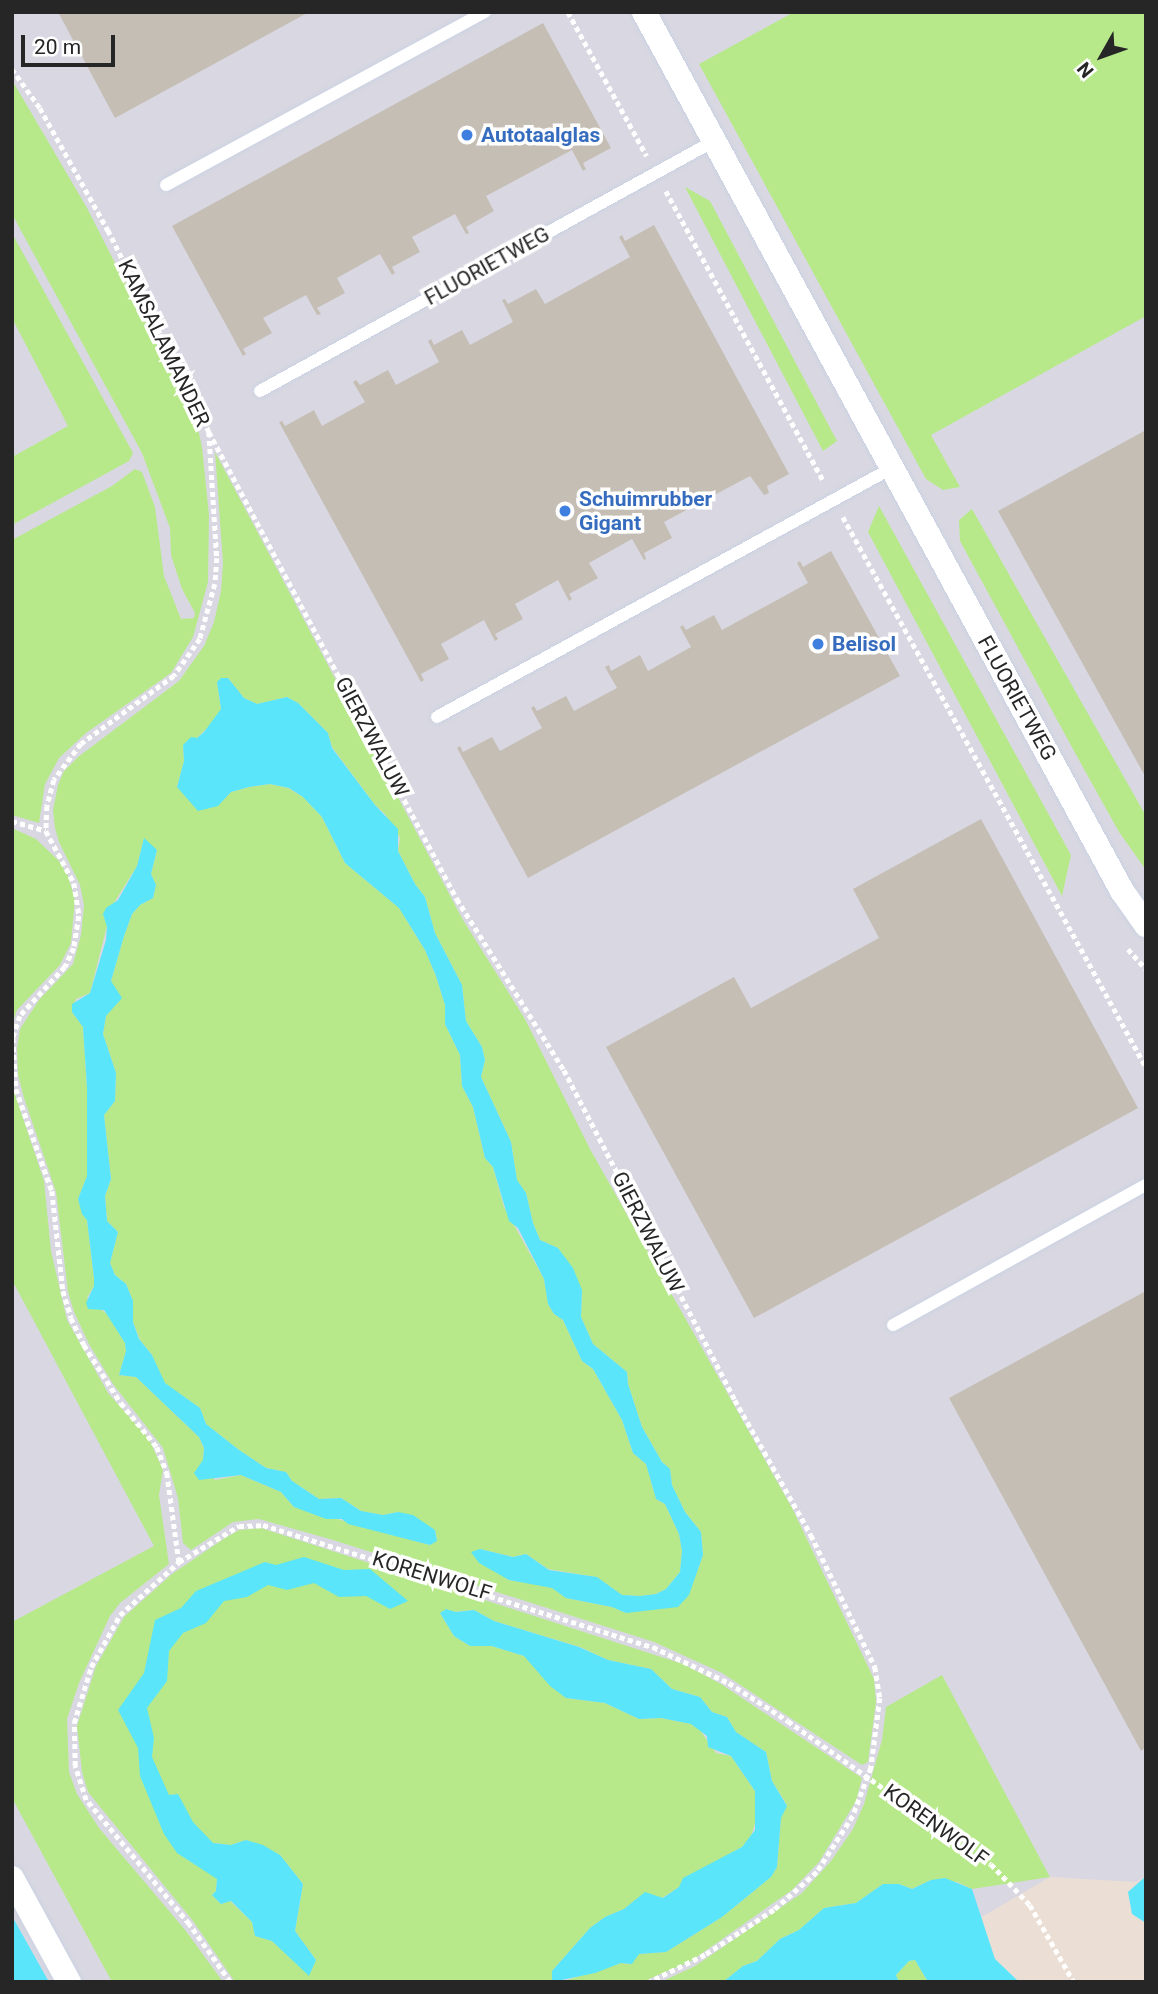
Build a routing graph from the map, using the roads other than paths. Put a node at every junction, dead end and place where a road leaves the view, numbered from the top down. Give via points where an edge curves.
1 (485, 12) edge
2 (644, 12) edge
3 (714, 141) junction
4 (166, 185) dead end
5 (260, 391) dead end
6 (892, 468) junction
7 (437, 717) dead end
8 (1146, 925) edge
9 (1146, 1185) edge
10 (893, 1325) dead end
11 (12, 1878) edge
12 (69, 1982) edge

1 - 4 lane
2 - 3 street, FLUORIETWEG
3 - 5 lane, FLUORIETWEG
3 - 6 street, FLUORIETWEG
6 - 7 lane
6 - 8 street, FLUORIETWEG via 1122,891
9 - 10 lane
11 - 12 street

